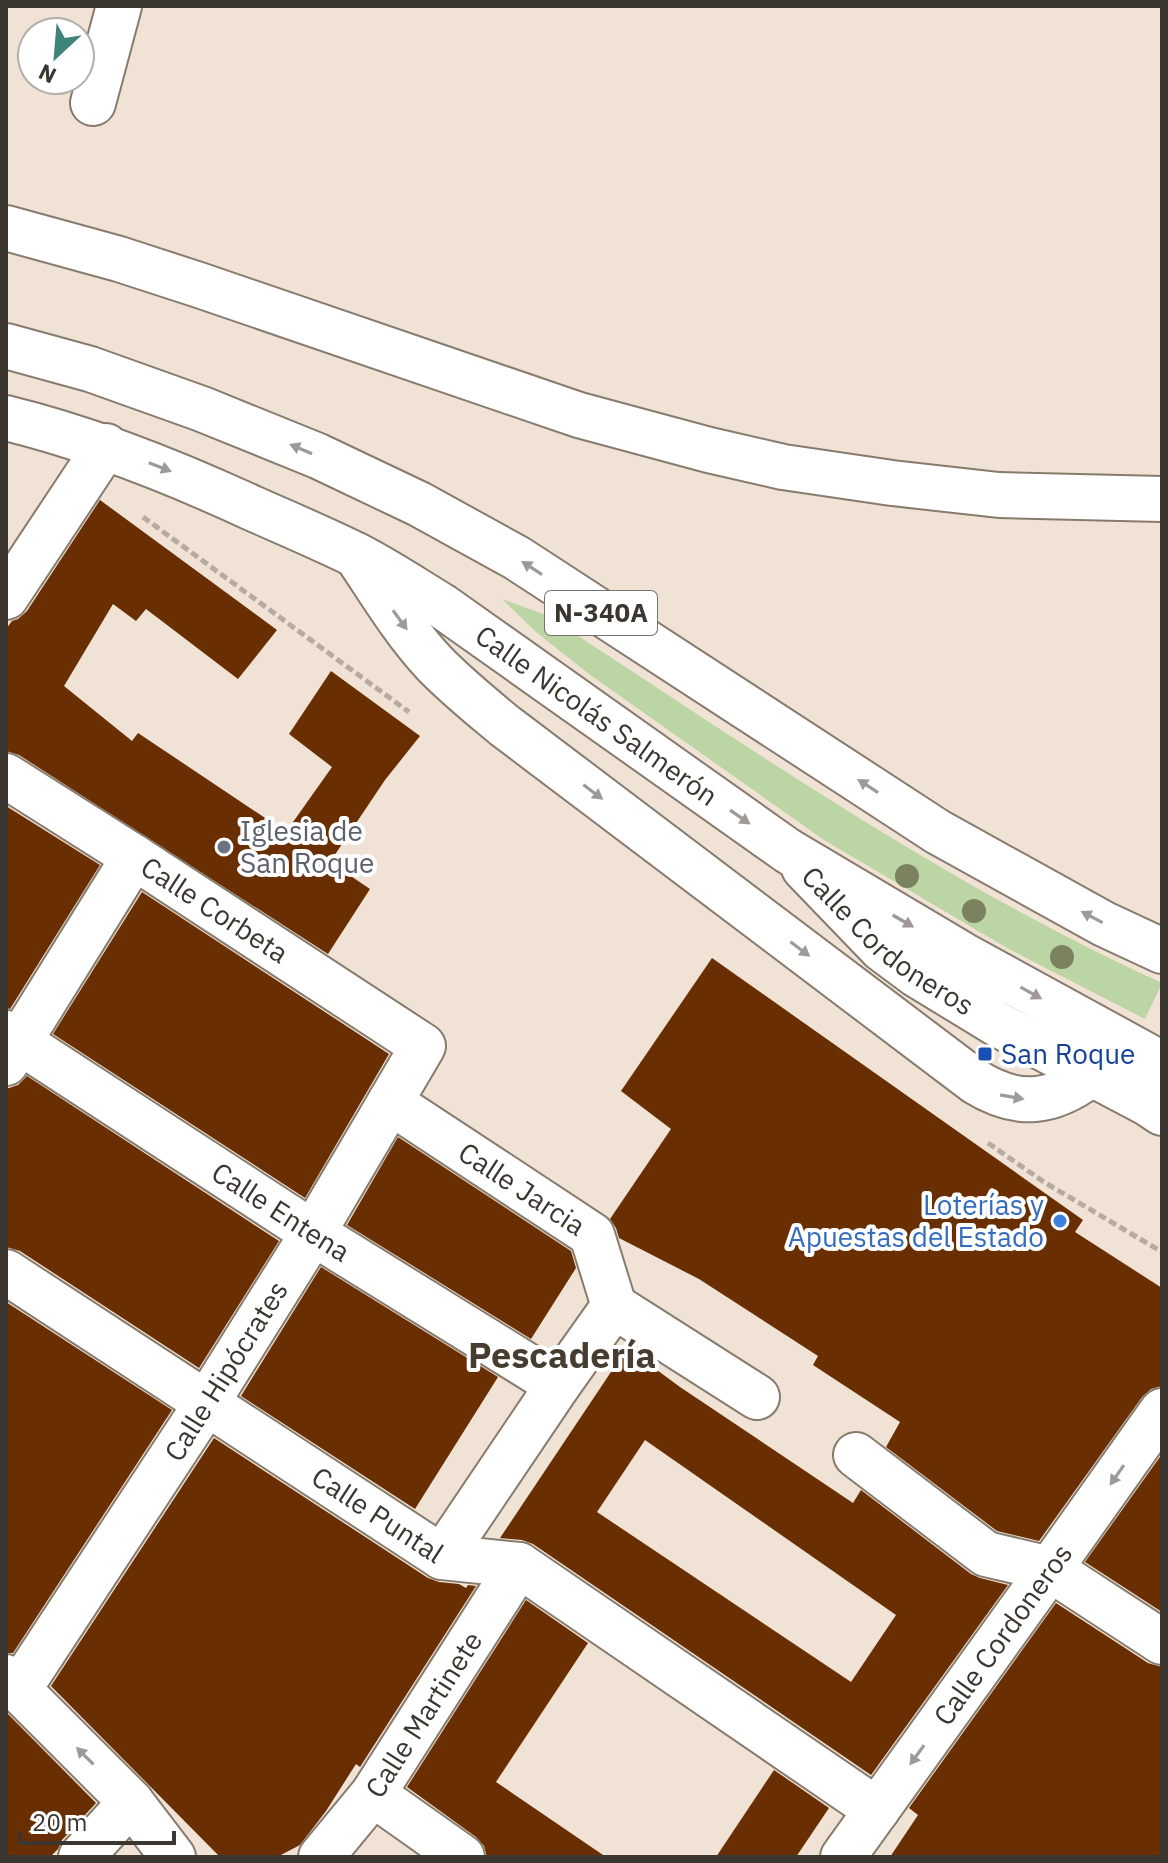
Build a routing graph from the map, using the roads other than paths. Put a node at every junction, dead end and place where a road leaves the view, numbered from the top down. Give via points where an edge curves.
1 (119, 6) edge
2 (93, 103) dead end
3 (6, 228) edge
4 (6, 346) edge
5 (6, 418) edge
6 (106, 446) junction
7 (1162, 499) edge
8 (356, 555) junction
9 (6, 597) edge
10 (6, 776) edge
11 (788, 851) junction
12 (134, 857) junction
13 (1162, 951) edge
14 (11, 1046) edge
15 (423, 1046) joint
16 (1162, 1064) edge
17 (1090, 1075) junction
18 (390, 1102) junction
19 (1162, 1113) edge
20 (313, 1233) junction
21 (6, 1272) edge
22 (614, 1306) junction
23 (558, 1385) junction
24 (757, 1397) dead end
25 (206, 1404) junction
26 (1162, 1411) edge
27 (856, 1455) dead end
28 (442, 1557) junction
29 (519, 1565) junction
30 (1050, 1569) junction
31 (1162, 1642) edge
32 (12, 1683) edge
33 (373, 1794) junction
34 (131, 1802) junction
35 (877, 1810) junction
36 (81, 1857) edge
37 (173, 1857) edge
38 (321, 1857) edge
39 (462, 1857) edge
40 (843, 1857) edge

1 - 2 main road
3 - 7 main road via 199,285 579,415 709,450 783,467 999,495
13 -> 4 main road, N-340A via 938,832 517,558 419,504 202,409
5 - 6 main road, Calle Nicolás Salmerón / N-340A
6 -> 8 main road, Calle Nicolás Salmerón / N-340A
6 - 9 main road
8 -> 11 main road, Calle Nicolás Salmerón / N-340A via 442,606
8 -> 17 main road via 433,662 468,695 976,1082 999,1094 1035,1100 1072,1089
10 - 12 main road, Calle Corbeta
11 -> 16 main road, Calle Nicolás Salmerón / N-340A
11 - 17 main road, Calle Cordoneros via 894,958 968,1007
12 - 14 main road
12 - 15 main road, Calle Corbeta
14 - 20 main road, Calle Entena
15 - 18 main road, Calle Hipócrates
17 - 19 main road, Calle Cordoneros
18 - 20 main road, Calle Hipócrates
18 - 22 main road, Calle Jarcia via 592,1235
20 - 23 main road, Calle Entena
20 - 25 main road, Calle Hipócrates
21 - 25 main road, Calle Puntal
22 - 23 main road
22 - 24 main road
23 - 28 main road
25 - 28 main road, Calle Puntal
25 - 32 main road, Calle Hipócrates
26 -> 30 main road, Calle Cordoneros
27 - 30 main road via 986,1554
28 - 29 main road, Calle Puntal
29 - 33 main road, Calle Martinete
29 - 35 main road, Calle Puntal
30 - 31 main road
30 -> 35 main road, Calle Cordoneros
34 -> 32 main road
33 - 38 main road, Calle Martinete
33 - 39 main road
34 - 36 main road
34 - 37 main road
35 - 40 main road, Calle Cordoneros

